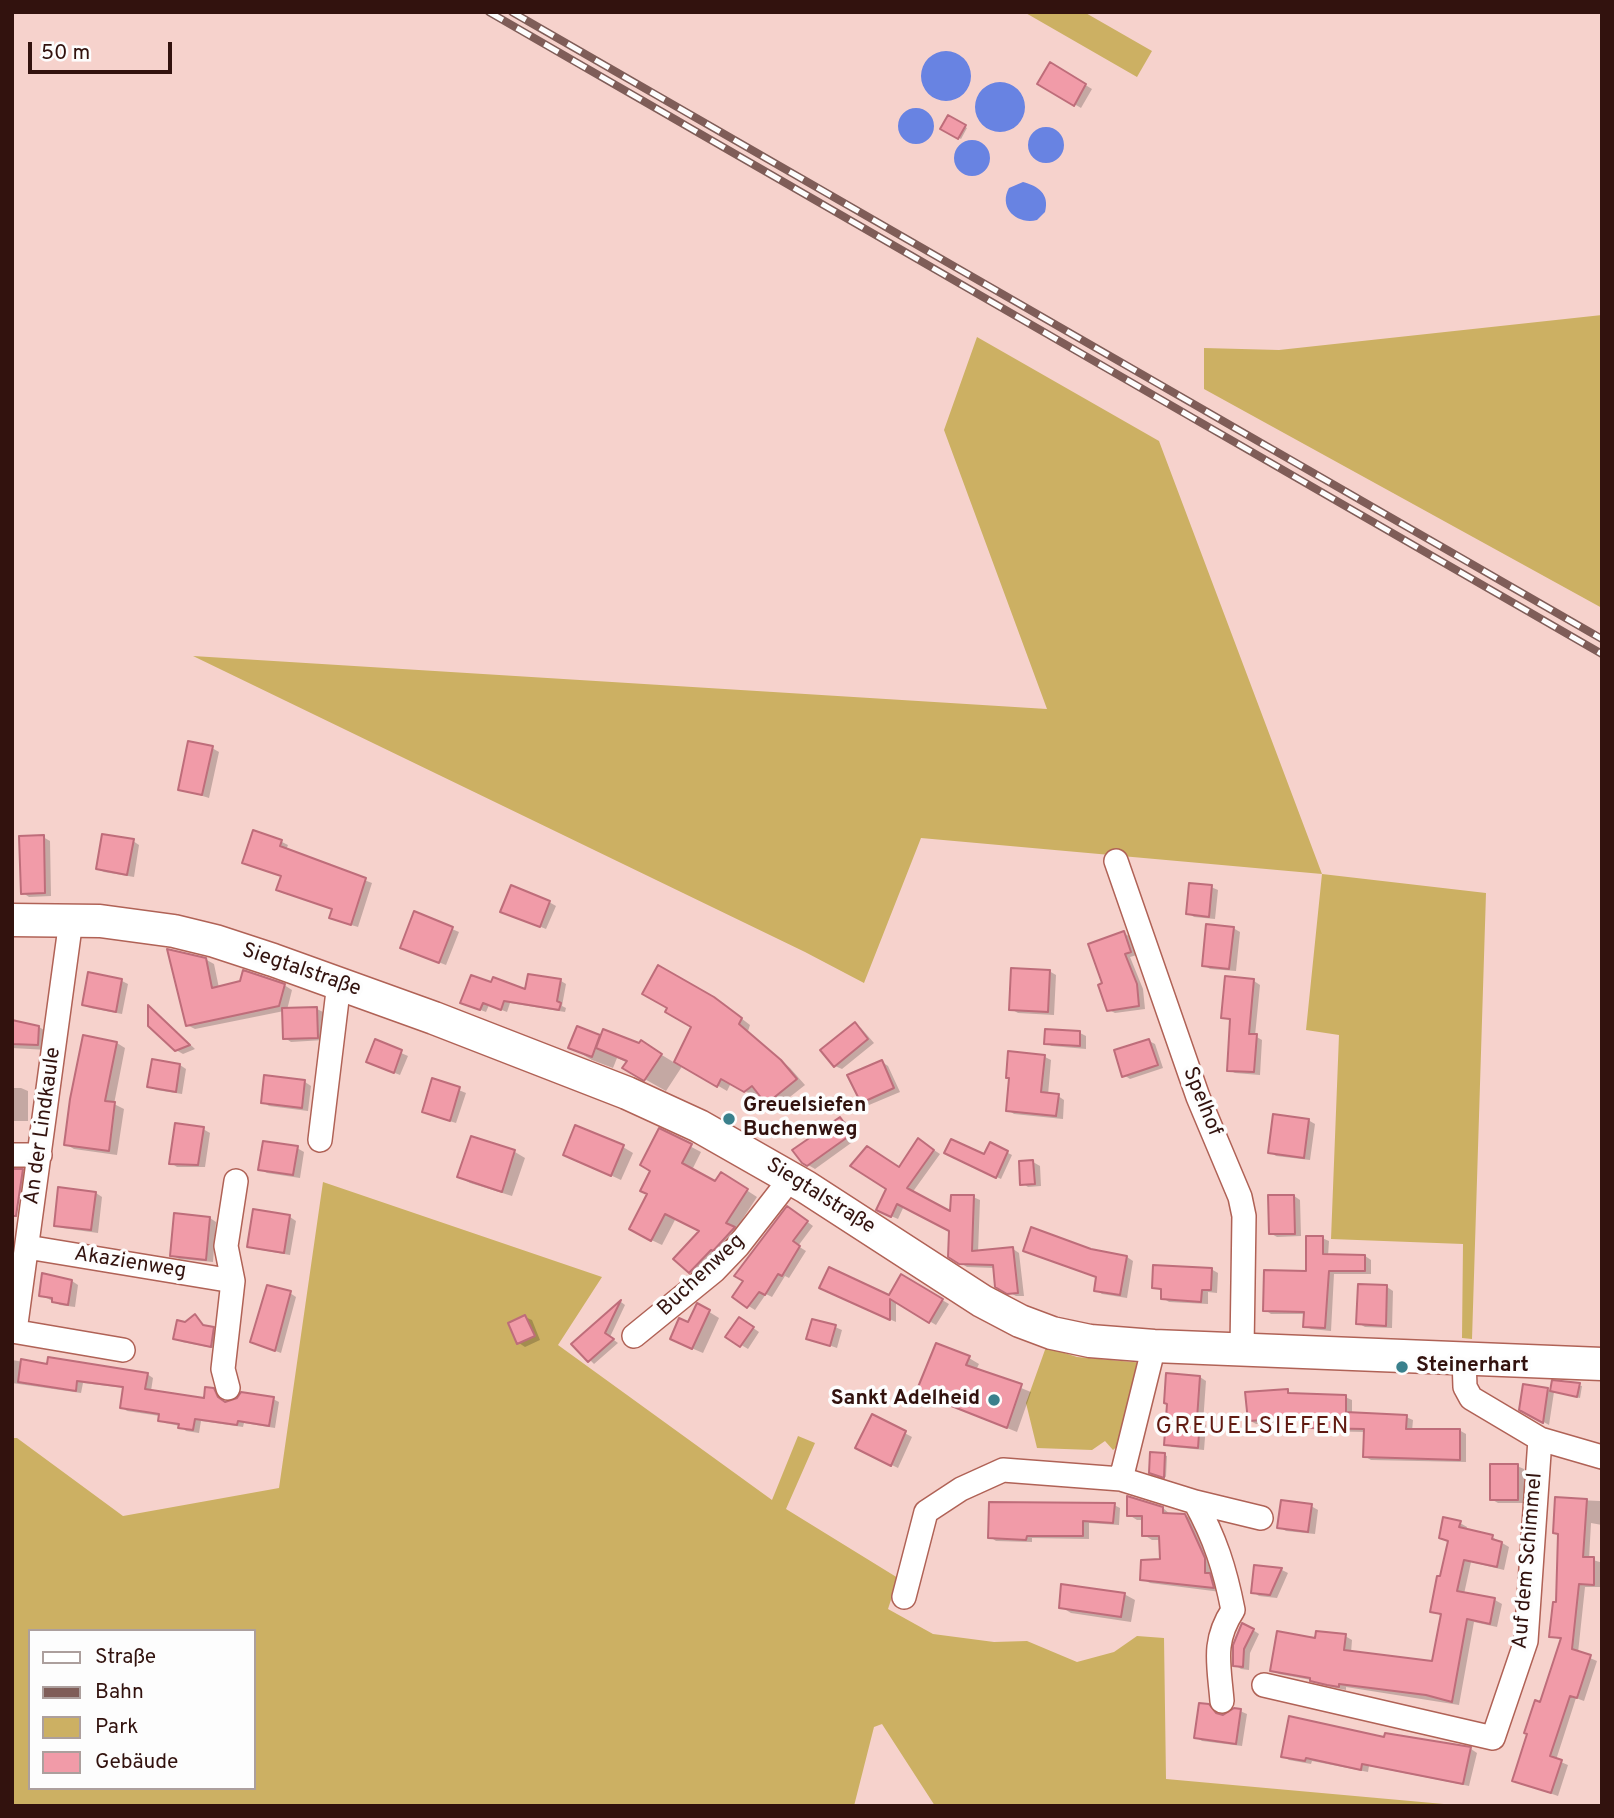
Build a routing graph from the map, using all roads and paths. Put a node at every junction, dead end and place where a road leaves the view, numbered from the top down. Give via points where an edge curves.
1 (1116, 861) dead end
2 (12, 920) edge
3 (71, 920) junction
4 (339, 984) junction
5 (320, 1140) dead end
6 (40, 1155) junction
7 (12, 1156) edge
8 (791, 1178) junction
9 (236, 1181) dead end
10 (27, 1247) junction
11 (233, 1281) junction
12 (14, 1331) edge
13 (634, 1336) dead end
14 (1154, 1346) junction
15 (1242, 1349) junction
16 (123, 1350) dead end
17 (1464, 1359) junction
18 (1602, 1364) edge
19 (228, 1388) dead end
20 (1539, 1439) junction
21 (1602, 1457) edge
22 (1121, 1479) junction
23 (1195, 1502) junction
24 (1261, 1518) dead end
25 (904, 1597) dead end
26 (1264, 1685) dead end
27 (1222, 1701) dead end

1 - 15 street, Spelhof via 1198,1097 1241,1197
2 - 3 main road, Siegtalstraße
3 - 4 main road, Siegtalstraße via 132,924 194,936
3 - 6 street, An der Lindkaule
4 - 5 street
4 - 8 main road, Siegtalstraße via 627,1093 699,1126
6 - 7 street
6 - 10 street, An der Lindkaule
8 - 13 street, Buchenweg via 738,1247
8 - 14 main road, Siegtalstraße via 1020,1321 1090,1341
9 - 11 street via 226,1246
10 - 11 street, Akazienweg
10 - 12 street, An der Lindkaule
11 - 19 street via 223,1369
12 - 16 street
14 - 15 main road, Siegtalstraße
14 - 22 street
15 - 17 main road, Siegtalstraße
17 - 18 main road, Siegtalstraße
17 - 20 street via 1465,1387 1471,1398
20 - 21 street
20 - 26 street, Auf dem Schimmel via 1526,1641 1493,1738
22 - 23 street
22 - 25 street via 1003,1470 961,1489 926,1512
23 - 24 street
23 - 27 street via 1226,1571 1233,1610 1222,1627 1218,1653

